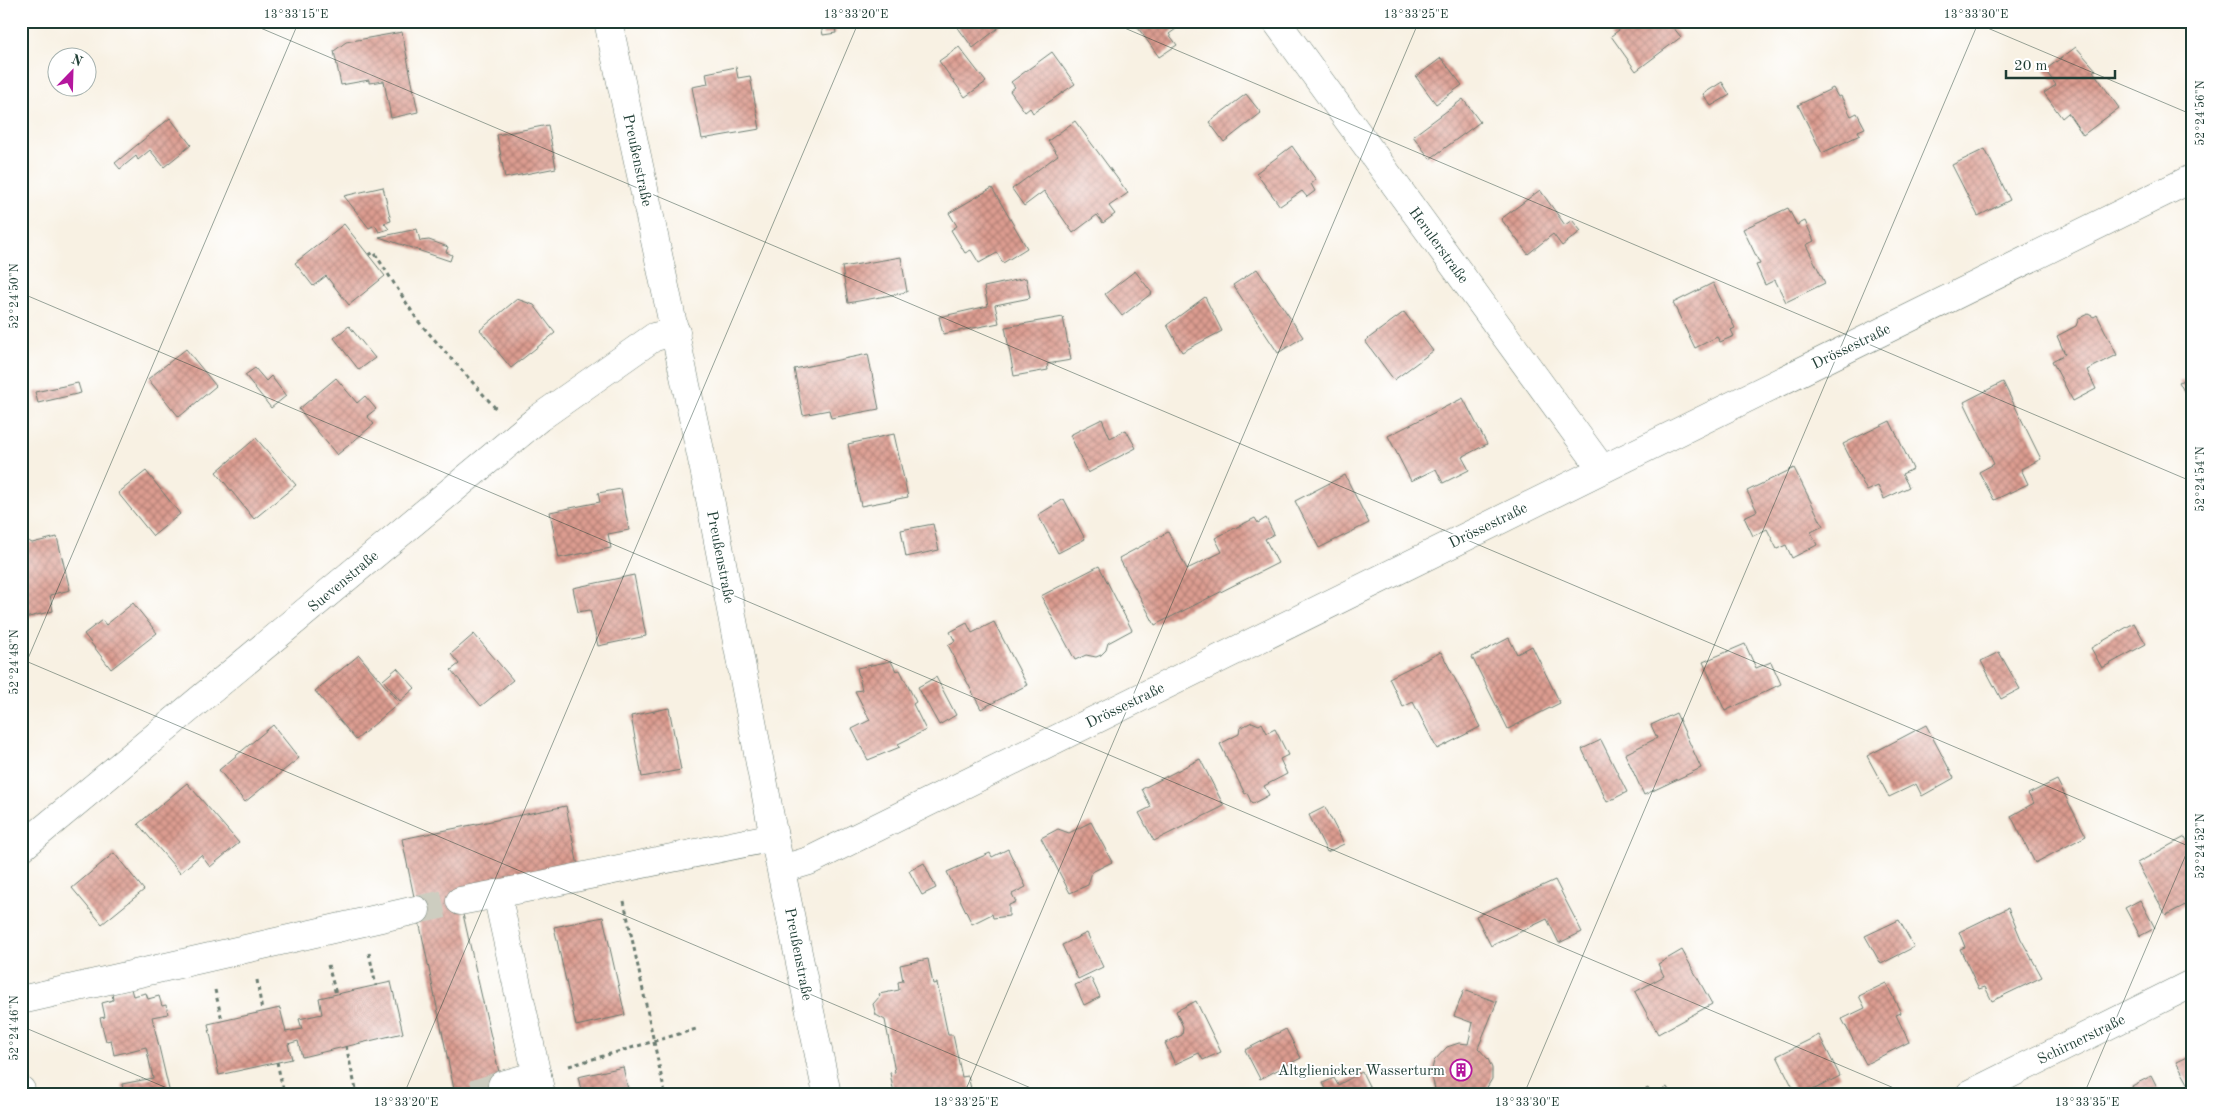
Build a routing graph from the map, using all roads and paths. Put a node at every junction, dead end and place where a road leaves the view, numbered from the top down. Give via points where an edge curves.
1 (608, 21) edge
2 (1276, 21) edge
3 (2193, 178) edge
4 (369, 255) dead end
5 (676, 332) junction
6 (500, 414) dead end
7 (1602, 468) junction
8 (774, 837) junction
9 (21, 848) edge
10 (617, 869) junction
11 (782, 869) junction
12 (497, 894) junction
13 (460, 900) tunnel mouth
14 (416, 910) tunnel mouth
15 (2193, 983) edge
16 (21, 1000) edge
17 (696, 1029) dead end
18 (655, 1042) junction
19 (346, 1046) dead end
20 (277, 1062) dead end
21 (539, 1084) edge
22 (502, 1085) tunnel mouth
23 (284, 1094) edge
24 (357, 1094) edge
25 (664, 1094) edge
26 (827, 1094) edge
27 (1970, 1094) edge

1 - 5 street, Preußenstraße
2 - 7 street, Herulerstraße
3 - 7 street, Drössestraße
4 - 6 path via 374,252 418,321
5 - 8 street, Preußenstraße
5 - 9 street, Suevenstraße via 654,337 539,418
7 - 11 street, Drössestraße via 809,861
8 - 10 street
8 - 11 street, Preußenstraße
10 - 12 street
10 - 18 path
11 - 26 street, Preußenstraße
12 - 13 street
12 - 21 street
14 - 16 street
15 - 27 street, Schirnerstraße
17 - 18 path
18 - 21 path
18 - 25 path
19 - 24 path
20 - 23 path
21 - 22 street

